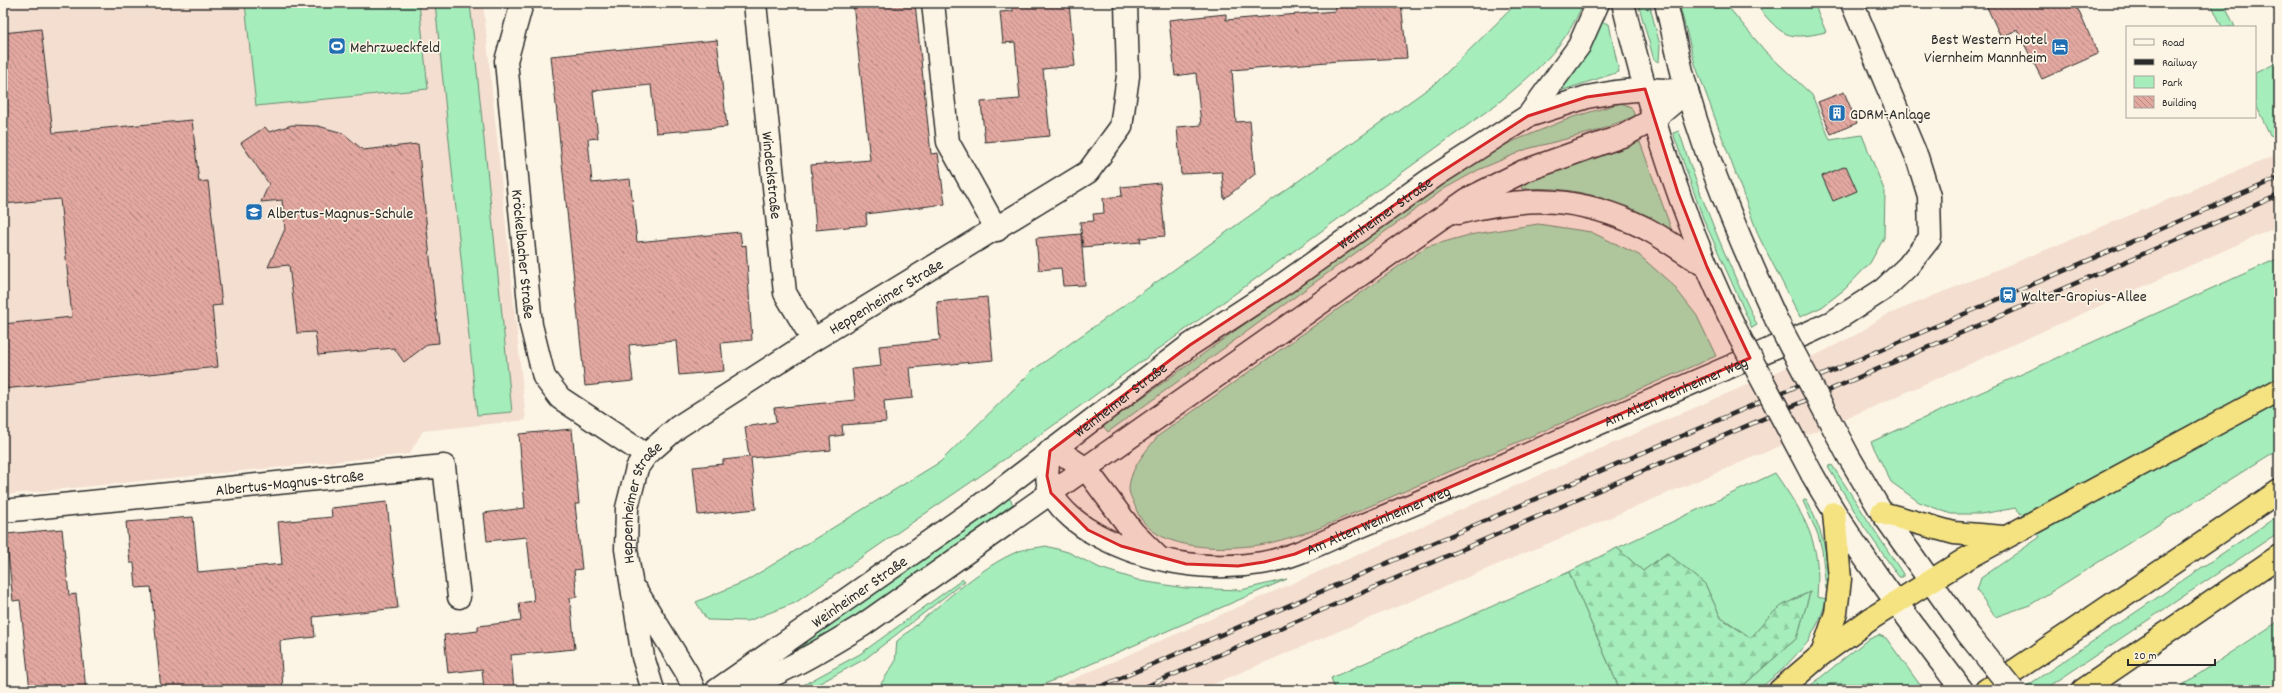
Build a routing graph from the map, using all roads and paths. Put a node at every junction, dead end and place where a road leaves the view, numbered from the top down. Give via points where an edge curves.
1 (522, 3) edge
2 (755, 3) edge
3 (934, 3) edge
4 (1126, 3) edge
5 (1598, 3) edge
6 (1623, 3) edge
7 (1666, 3) edge
8 (1852, 3) edge
9 (1645, 89) junction
10 (1687, 91) junction
11 (1528, 116) junction
12 (1654, 119) junction
13 (1439, 218) junction
14 (996, 230) junction
15 (1707, 267) junction
16 (813, 340) junction
17 (2279, 390) edge
18 (1050, 451) junction
19 (646, 455) junction
20 (1086, 469) junction
21 (2279, 491) edge
22 (1051, 494) junction
23 (3, 511) edge
24 (1834, 513) junction
25 (1882, 513) junction
26 (2004, 537) junction
27 (2279, 556) edge
28 (1159, 558) junction
29 (630, 581) junction
30 (1929, 581) junction
31 (459, 597) dead end
32 (1896, 602) junction
33 (1822, 654) junction
34 (653, 690) edge
35 (694, 690) edge
36 (717, 690) edge
37 (739, 690) edge
38 (1780, 690) edge
39 (1962, 690) edge
40 (1986, 690) edge
41 (2014, 690) edge
42 (2083, 690) edge

1 - 19 street, Kröckelbacher Straße via 506,61 531,325 544,377 560,398
2 - 16 street, Windeckstraße via 785,293
3 - 14 street via 948,142
4 - 14 street, Heppenheimer Straße via 1128,76 1120,128 1088,172
5 - 11 street, Weinheimer Straße via 1578,46
6 - 9 street
7 - 10 street
8 - 28 street, Am Alten Weinheimer Weg via 1917,157 1929,196 1930,238 1908,266 1884,289 1834,321 1295,554 1238,566 1211,566
9 - 10 street, Weinheimer Straße
9 - 11 street, Weinheimer Straße via 1587,97
9 - 12 street
10 - 12 street, Weinheimer Straße
10 - 25 street, bridge via 1727,208 1776,319 1849,457
11 - 18 street, Weinheimer Straße via 1435,176 1286,283 1190,345
12 - 13 street, Weinheimer Straße via 1625,135 1524,171 1492,186
12 - 15 street via 1678,193
13 - 15 street, Weinheimer Straße via 1511,201 1569,203 1597,209 1645,228
13 - 20 street, Weinheimer Straße
14 - 16 street, Heppenheimer Straße
15 - 24 street, bridge via 1739,336
16 - 19 street, Heppenheimer Straße via 678,427
17 - 26 highway
18 - 20 street via 1068,457
18 - 22 street via 1047,476
18 - 36 street, Weinheimer Straße via 977,508
19 - 29 street, Heppenheimer Straße via 633,479 627,508 626,549
20 - 22 street, Weinheimer Straße
20 - 28 street via 1133,532
21 - 40 highway
22 - 28 street, Am Alten Weinheimer Weg via 1088,530 1121,546
22 - 37 street, Weinheimer Straße via 863,625 769,679
23 - 31 street, Albertus-Magnus-Straße via 444,466
24 - 32 street
24 - 33 highway via 1840,579 1836,613
25 - 26 highway via 1954,533
25 - 30 street
26 - 30 highway
27 - 42 highway
29 - 34 street, Heppenheimer Straße via 643,657
29 - 35 street, Heppenheimer Straße via 687,673
30 - 32 highway
30 - 41 street, bridge
32 - 33 highway
32 - 39 street
33 - 38 highway

